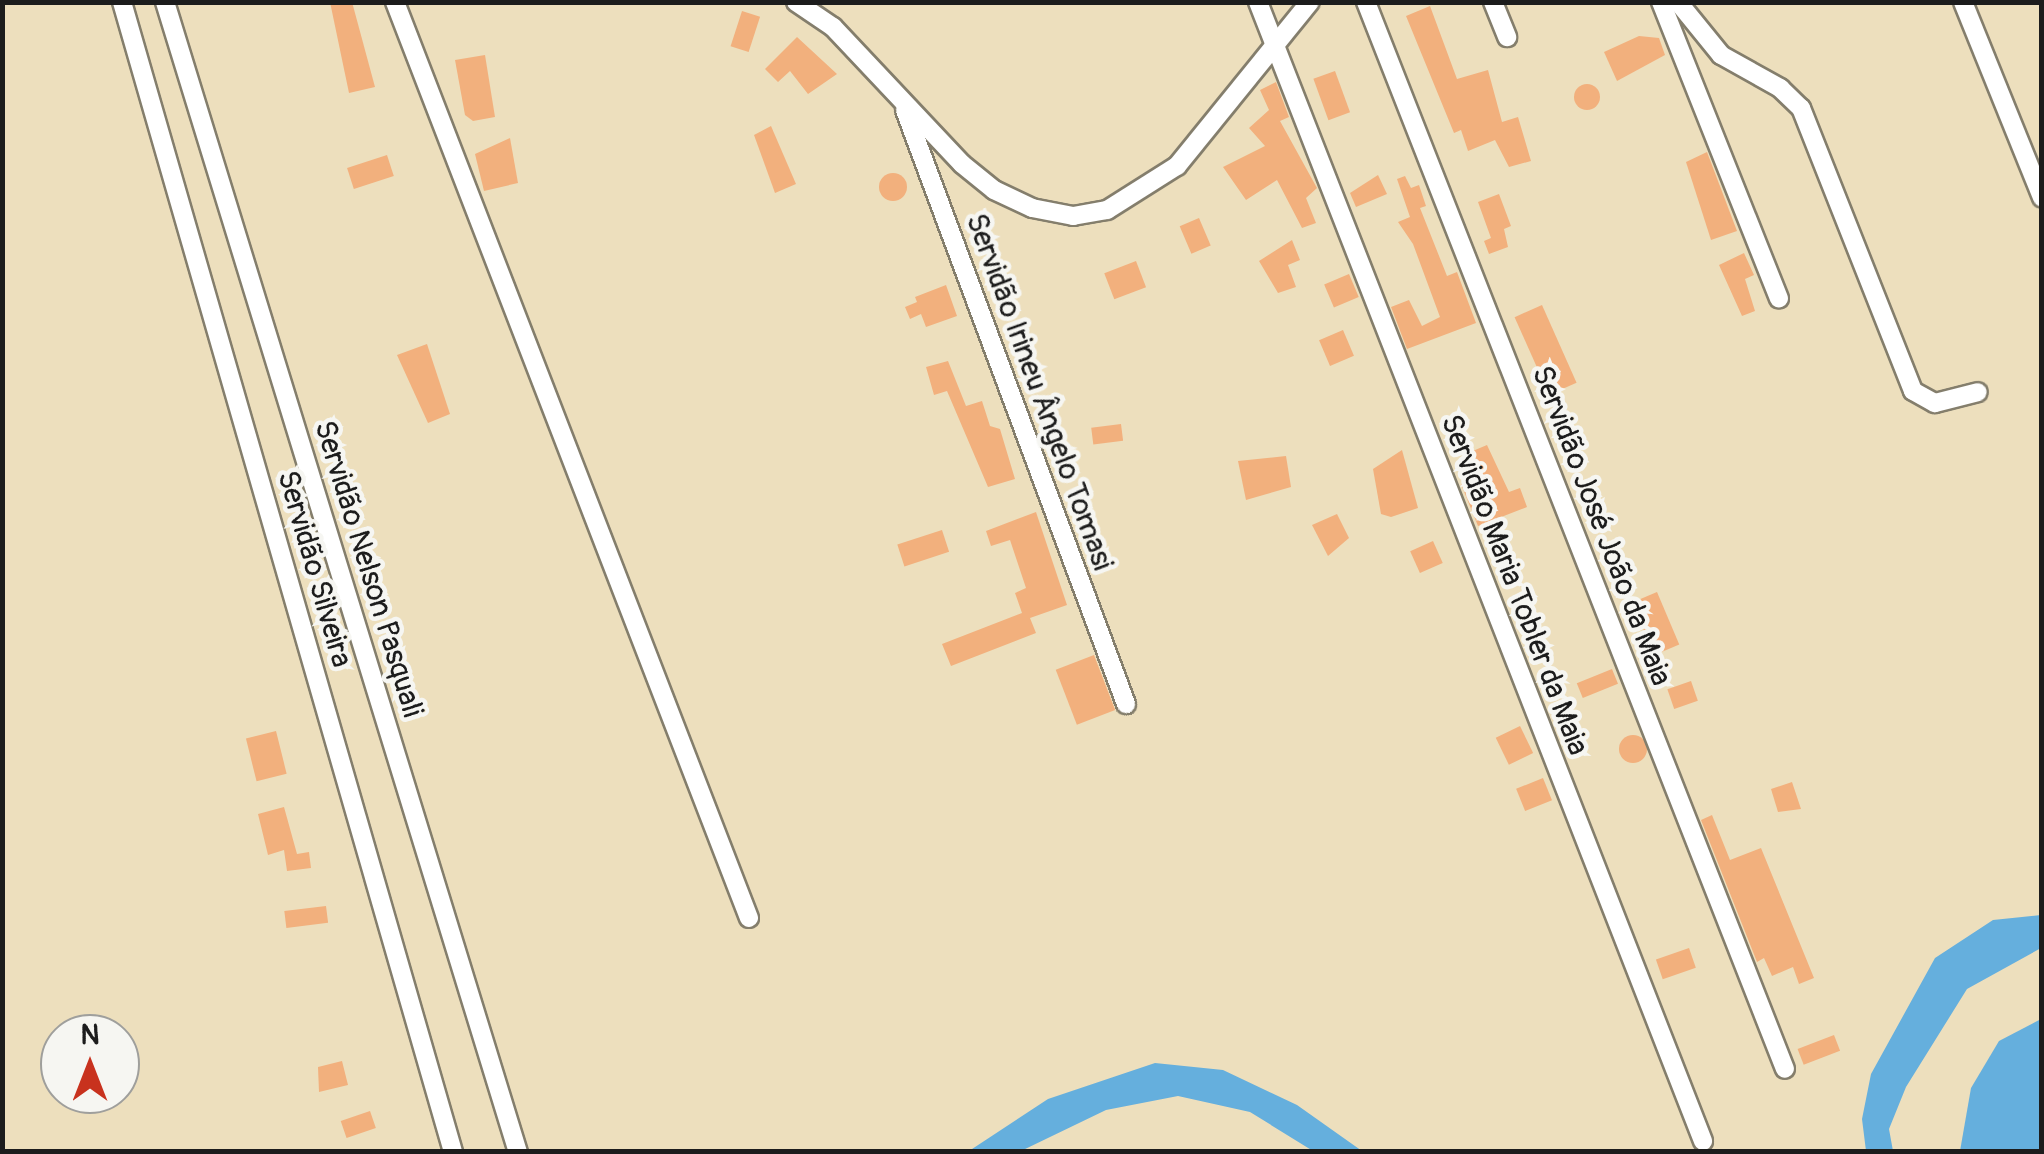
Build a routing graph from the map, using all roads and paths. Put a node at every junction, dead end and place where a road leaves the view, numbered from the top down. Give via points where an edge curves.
1 (122, 2) edge
2 (165, 2) edge
3 (395, 2) edge
4 (796, 2) edge
5 (1258, 2) edge
6 (1310, 2) edge
7 (1366, 2) edge
8 (1493, 2) edge
9 (1661, 2) edge
10 (1678, 2) edge
11 (1963, 2) edge
12 (1506, 37) dead end
13 (1275, 50) junction
14 (901, 99) junction
15 (2042, 198) edge
16 (1779, 298) dead end
17 (1978, 392) dead end
18 (1126, 704) dead end
19 (749, 918) dead end
20 (1786, 1069) dead end
21 (1703, 1141) dead end
22 (453, 1152) edge
23 (518, 1152) edge

1 - 22 street, Servidão Silveira
2 - 23 street, Servidão Nelson Pasquali
3 - 19 street
4 - 14 street via 833,27
5 - 13 street, Servidão Maria Tobler da Maia
6 - 13 street
7 - 20 street, Servidão José João da Maia
8 - 12 street
9 - 16 street
10 - 17 street via 1721,55 1780,88 1801,108 1913,391 1936,403
11 - 15 street
13 - 14 street via 1177,166 1108,210 1073,216 1032,208 994,190
13 - 21 street, Servidão Maria Tobler da Maia
14 - 18 street, Servidão Irineu Ângelo Tomasi

